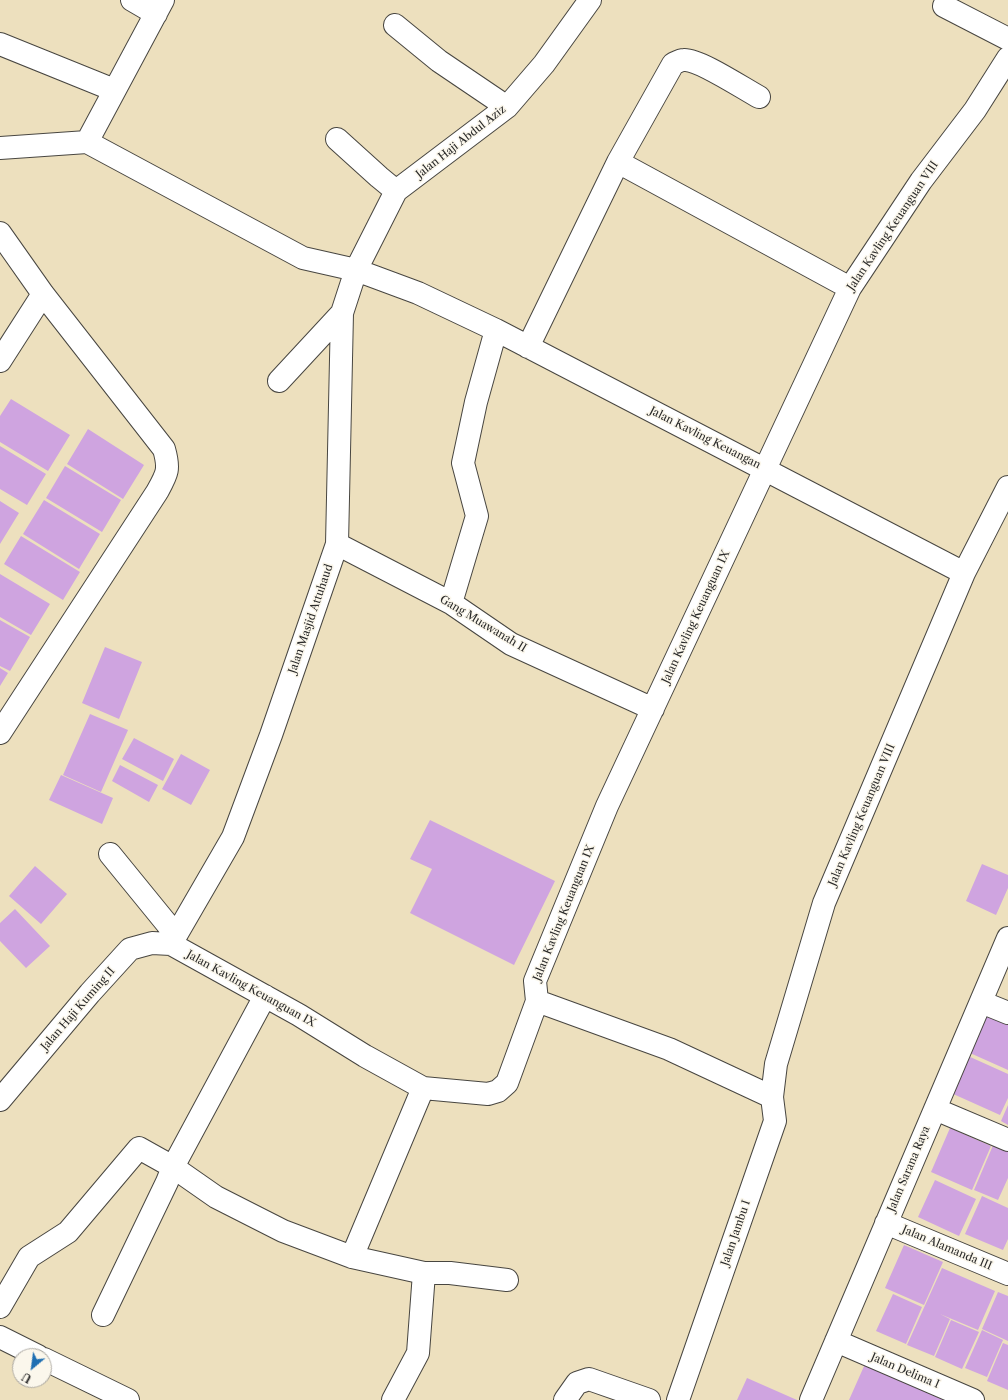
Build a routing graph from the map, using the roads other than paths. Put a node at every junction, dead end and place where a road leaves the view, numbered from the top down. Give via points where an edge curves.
1 (132, 0) edge
2 (590, 0) edge
3 (944, 6) dead end
4 (160, 7) edge
5 (395, 25) dead end
6 (1008, 39) edge
7 (0, 44) edge
8 (1008, 58) edge
9 (114, 90) junction
10 (759, 97) dead end
11 (507, 107) junction
12 (337, 138) dead end
13 (87, 142) junction
14 (0, 148) edge
15 (618, 162) junction
16 (396, 191) junction
17 (0, 233) edge
18 (356, 270) junction
19 (850, 288) junction
20 (43, 294) junction
21 (342, 314) junction
22 (496, 330) junction
23 (528, 347) junction
24 (3, 348) edge
25 (279, 380) dead end
26 (765, 469) junction
27 (1008, 487) edge
28 (337, 544) junction
29 (964, 573) junction
30 (451, 603) junction
31 (653, 709) junction
32 (0, 733) edge
33 (110, 854) dead end
34 (1008, 938) edge
35 (173, 939) junction
36 (265, 996) junction
37 (538, 1001) junction
38 (981, 1002) junction
39 (1008, 1013) edge
40 (776, 1064) joint
41 (423, 1088) junction
42 (772, 1097) junction
43 (0, 1100) edge
44 (935, 1109) junction
45 (1008, 1140) edge
46 (173, 1167) junction
47 (886, 1223) junction
48 (352, 1257) junction
49 (424, 1273) junction
50 (1008, 1274) edge
51 (507, 1280) dead end
52 (0, 1307) edge
53 (103, 1315) dead end
54 (0, 1337) edge
55 (836, 1341) junction
56 (22, 1348) edge
57 (52, 1363) edge
58 (128, 1400) edge
59 (393, 1400) edge
60 (565, 1400) edge
61 (649, 1400) edge
62 (678, 1400) edge
63 (811, 1400) edge
64 (973, 1400) edge

1 - 4 street
2 - 11 street, Jalan Haji Abdul Aziz via 544,64
3 - 6 street
4 - 9 street
5 - 11 street via 439,61
7 - 9 street
8 - 19 street, Jalan Kavling Keuanguan VIII via 975,110 921,181
9 - 13 street
10 - 15 street via 691,61 677,62 670,68
11 - 16 street, Jalan Haji Abdul Aziz
12 - 16 street
13 - 14 street
13 - 18 street, Jalan Kavling Keuangan via 303,258
15 - 19 street
15 - 23 street
16 - 18 street, Jalan Haji Abdul Aziz
17 - 20 street
18 - 21 street, Jalan Masjid Attuhaud
18 - 22 street, Jalan Kavling Keuangan via 418,293
19 - 26 street, Jalan Kavling Keuanguan VIII
20 - 24 street
20 - 32 street via 164,449 168,462 167,475
21 - 25 street
21 - 28 street, Jalan Masjid Attuhaud
22 - 23 street, Jalan Kavling Keuangan
22 - 30 street via 476,402 463,463 477,516
23 - 26 street, Jalan Kavling Keuangan
26 - 29 street, Jalan Kavling Keuangan
26 - 31 street, Jalan Kavling Keuanguan IX
27 - 29 street
28 - 30 street, Gang Muawanah II
28 - 35 street, Jalan Masjid Attuhaud via 233,838
29 - 40 street, Jalan Kavling Keuanguan VIII via 824,903
30 - 31 street, Gang Muawanah II via 511,644
31 - 37 street, Jalan Kavling Keuanguan IX via 607,806 535,981
33 - 35 street
34 - 38 street, Jalan Sarana Raya
35 - 36 street, Jalan Kavling Keuanguan IX
35 - 43 street, Jalan Haji Kuming II via 130,949
36 - 41 street, Jalan Kavling Keuanguan IX
36 - 46 street
37 - 41 street, Jalan Kavling Keuanguan IX via 507,1083 498,1090 488,1094
37 - 42 street via 669,1049
38 - 39 street
38 - 44 street, Jalan Sarana Raya
40 - 42 street, Jalan Jambu I
41 - 48 street
42 - 62 street, Jalan Jambu I via 775,1121
44 - 45 street
44 - 47 street, Jalan Sarana Raya
46 - 48 street via 216,1197 283,1231
46 - 52 street via 139,1148 68,1232 29,1257
46 - 53 street
47 - 50 street, Jalan Alamanda III
47 - 55 street, Jalan Sarana Raya
48 - 49 street
49 - 51 street via 450,1273
49 - 59 street via 418,1353
54 - 56 street
55 - 63 street, Jalan Sarana Raya
55 - 64 street, Jalan Delima I
57 - 58 street
60 - 61 street via 577,1384 589,1379

